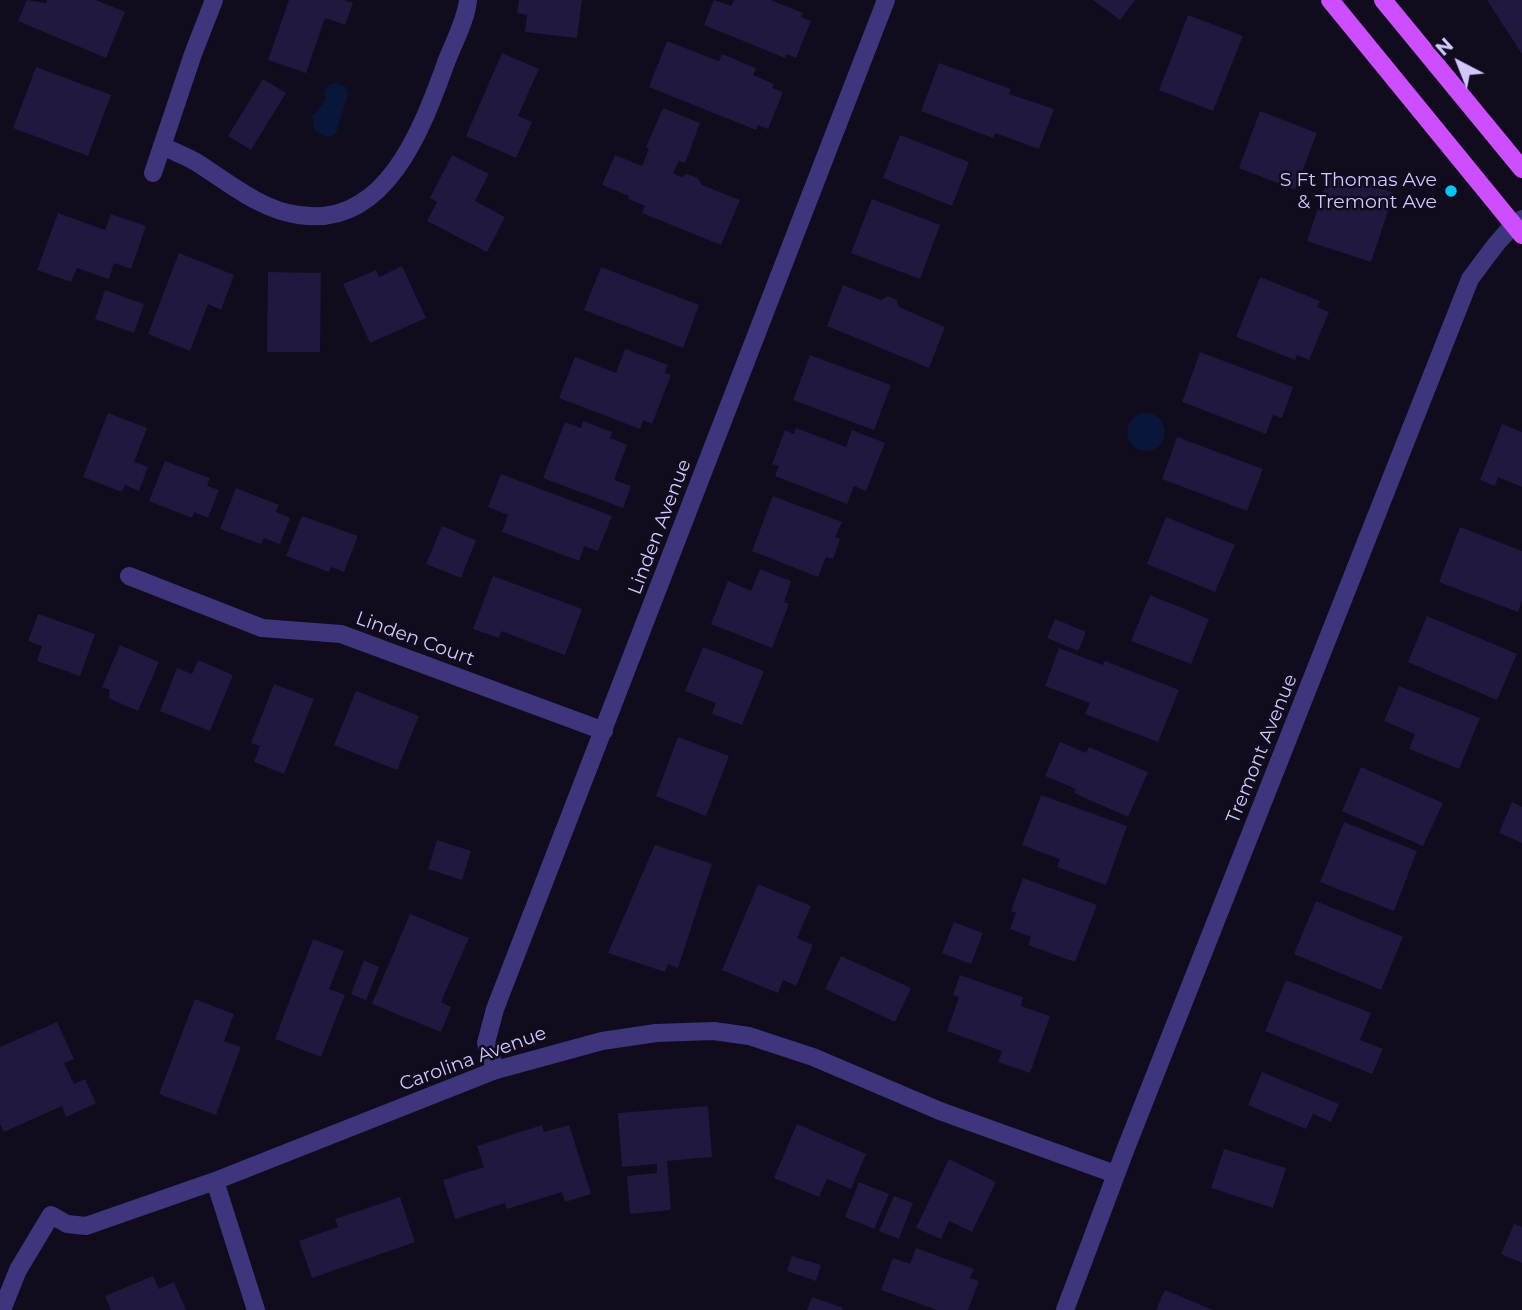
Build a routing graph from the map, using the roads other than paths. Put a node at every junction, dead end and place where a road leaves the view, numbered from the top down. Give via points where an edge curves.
1 (214, 0) edge
2 (468, 0) edge
3 (886, 0) edge
4 (1330, 0) edge
5 (1383, 0) edge
6 (162, 146) junction
7 (1522, 169) edge
8 (153, 173) dead end
9 (1519, 226) edge
10 (129, 576) dead end
11 (604, 731) junction
12 (496, 1070) junction
13 (1115, 1174) junction
14 (215, 1181) junction
15 (2, 1310) edge
16 (256, 1310) edge
17 (1065, 1310) edge

1 - 6 street
2 - 6 street via 430,105 404,160 357,207 327,217 298,215 257,201
3 - 11 street, Linden Avenue
4 - 9 main road
5 - 7 main road
6 - 8 street
9 - 13 street, Tremont Avenue via 1470,279
10 - 11 street, Linden Court via 261,628 341,634
11 - 12 street, Linden Avenue via 495,1009 486,1043
12 - 13 street, Carolina Avenue via 579,1046 642,1035 714,1031 749,1036
12 - 14 street, Carolina Avenue
13 - 17 street, Tremont Avenue
14 - 15 street, Carolina Avenue via 86,1226 67,1224 51,1215 18,1269
14 - 16 street

